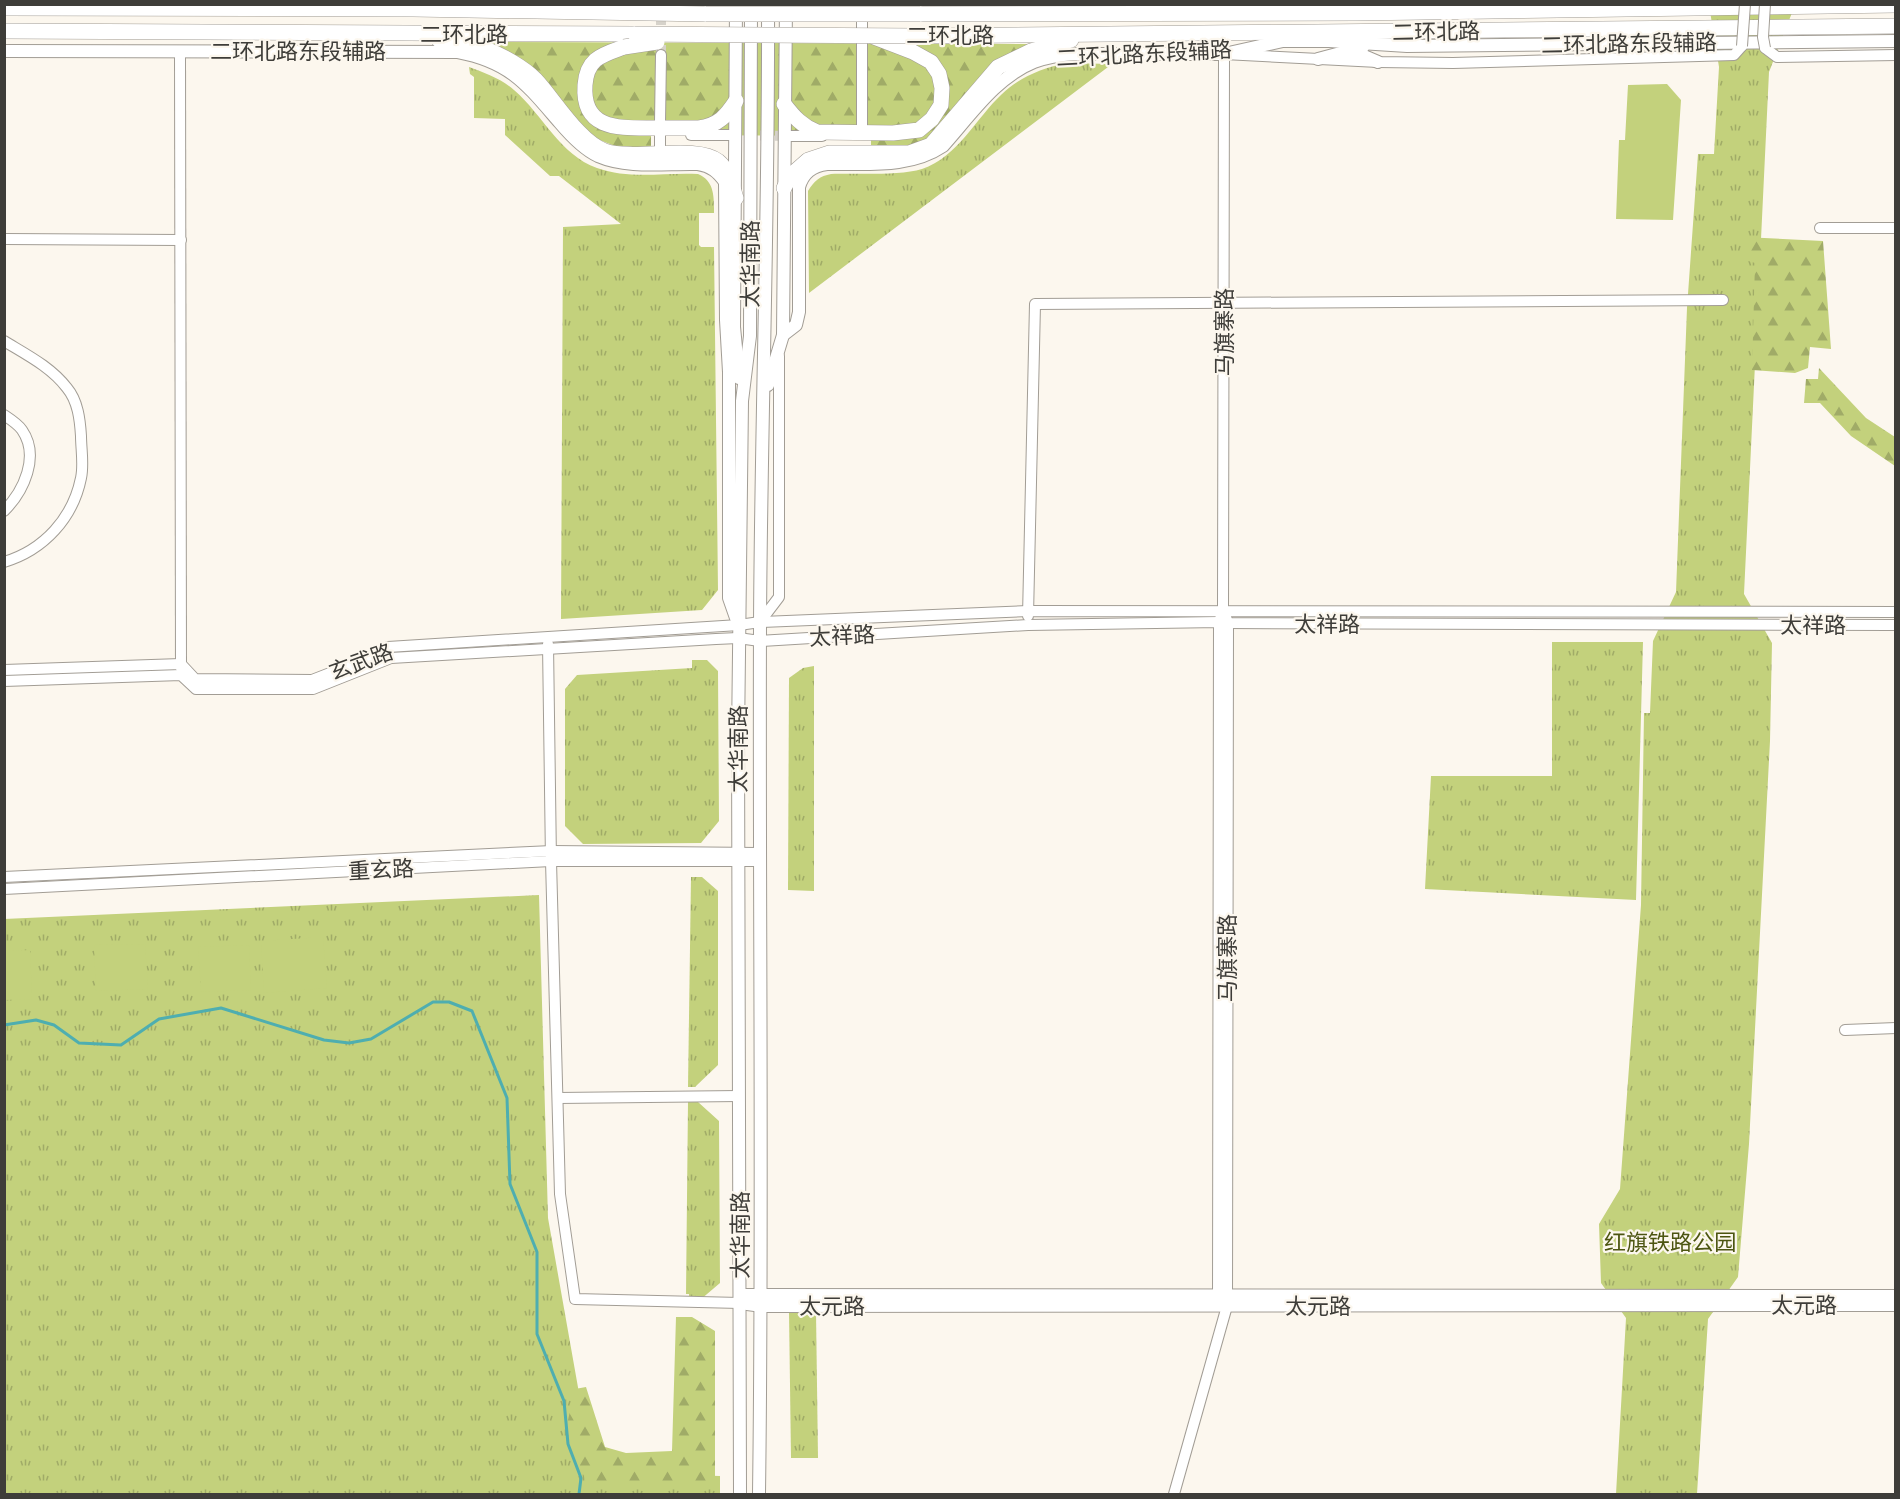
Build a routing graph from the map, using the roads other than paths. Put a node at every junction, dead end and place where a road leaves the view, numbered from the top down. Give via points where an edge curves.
1 (418, 4) edge
2 (644, 4) edge
3 (736, 4) edge
4 (751, 4) edge
5 (768, 4) edge
6 (786, 4) edge
7 (894, 4) edge
8 (1053, 4) edge
9 (1335, 4) edge
10 (1375, 4) edge
11 (1745, 4) edge
12 (1765, 4) edge
13 (1896, 5) edge
14 (380, 7) edge
15 (4, 8) edge
16 (859, 10) edge
17 (1413, 12) junction
18 (1303, 13) junction
19 (706, 14) junction
20 (1087, 14) junction
21 (1896, 26) edge
22 (4, 31) edge
23 (384, 33) junction
24 (400, 33) junction
25 (1305, 33) junction
26 (707, 34) junction
27 (1098, 34) junction
28 (868, 35) junction
29 (1896, 40) edge
30 (1283, 41) junction
31 (1329, 41) junction
32 (1374, 44) junction
33 (1351, 50) junction
34 (4, 51) edge
35 (180, 51) junction
36 (321, 51) junction
37 (1224, 54) junction
38 (660, 55) tunnel mouth
39 (1896, 55) edge
40 (1318, 59) junction
41 (1378, 62) junction
42 (736, 101) junction
43 (784, 104) junction
44 (660, 130) junction
45 (730, 135) tunnel mouth
46 (789, 136) tunnel mouth
47 (862, 145) junction
48 (660, 157) junction
49 (784, 188) junction
50 (736, 198) junction
51 (1820, 228) dead end
52 (1896, 228) edge
53 (4, 239) edge
54 (181, 240) junction
55 (1723, 300) dead end
56 (1225, 303) junction
57 (4, 341) edge
58 (781, 341) junction
59 (742, 400) junction
60 (763, 400) junction
61 (4, 415) edge
62 (4, 511) edge
63 (4, 562) edge
64 (1224, 610) junction
65 (1028, 611) junction
66 (1896, 612) edge
67 (760, 622) junction
68 (1223, 623) junction
69 (739, 625) junction
70 (1028, 625) junction
71 (1896, 625) edge
72 (548, 636) junction
73 (738, 638) junction
74 (760, 641) junction
75 (549, 650) junction
76 (181, 669) junction
77 (4, 670) edge
78 (4, 681) edge
79 (552, 856) junction
80 (738, 857) junction
81 (758, 857) junction
82 (4, 877) edge
83 (4, 889) edge
84 (1896, 1028) edge
85 (1845, 1030) dead end
86 (740, 1096) junction
87 (558, 1098) junction
88 (1896, 1296) edge
89 (740, 1299) junction
90 (762, 1300) junction
91 (1222, 1301) junction
92 (1896, 1305) edge
93 (740, 1494) edge
94 (759, 1494) edge
95 (1174, 1494) edge

1 - 14 highway
2 - 19 highway
3 - 42 main road
4 - 59 main road, 太华南路 via 750,336
5 - 60 main road, 太华南路
6 - 43 main road
7 - 16 highway, bridge
8 - 20 highway
9 - 18 highway
10 - 17 highway
11 - 41 street, bridge via 1742,46 1734,55
12 - 39 street, bridge via 1765,48 1776,57
13 - 17 highway, 二环北路
14 - 15 highway, 二环北路
14 - 19 highway, 二环北路
16 - 19 highway, 二环北路, bridge
16 - 20 highway, 二环北路, bridge
16 - 47 street
17 - 18 highway, 二环北路
18 - 20 highway, 二环北路
21 - 25 highway, 二环北路
22 - 23 highway, 二环北路
23 - 24 highway, 二环北路
23 - 36 highway
24 - 26 highway, 二环北路, bridge
24 - 50 highway via 487,49 533,78 589,141 605,151 706,155 720,162
25 - 27 highway, 二环北路
25 - 30 highway
25 - 31 highway
26 - 28 highway, 二环北路, bridge
26 - 42 highway, bridge via 624,47 598,57 589,68 585,92 589,110 597,121 614,128 699,128 725,118
27 - 28 highway, 二环北路, bridge
27 - 49 highway via 1031,51 998,67 931,146 909,153 829,153 808,160 791,175
28 - 43 highway via 913,52 931,62 939,74 941,105 919,130 817,132 806,128
29 - 32 main road, 二环北路东段辅路
30 - 31 main road, 二环北路东段辅路
30 - 37 main road, 二环北路东段辅路
31 - 32 main road, 二环北路东段辅路
31 - 33 main road
32 - 33 main road
33 - 40 main road
33 - 41 main road
34 - 35 main road, 二环北路东段辅路
35 - 36 main road, 二环北路东段辅路
35 - 54 street
36 - 48 main road, 二环北路东段辅路 via 458,52 491,61 522,80 574,139 596,155 624,163
37 - 40 street
37 - 47 main road, 二环北路东段辅路 via 1075,54 1034,62 997,86 944,146 933,153 897,163
37 - 56 street, 马旗寨路
38 - 44 street
40 - 41 street
42 - 50 main road
43 - 49 main road
44 - 45 street
44 - 48 street
46 - 47 street
47 - 58 main road, 二环北路东段辅路 via 817,165 801,178 799,312 796,325
48 - 69 main road, 二环北路东段辅路 via 708,166 725,182 729,598
49 - 58 main road
50 - 59 main road via 734,327
51 - 52 street
53 - 54 street
54 - 76 street
55 - 56 street
56 - 64 street, 马旗寨路
56 - 65 street via 1035,304
57 - 63 street via 43,365 68,389 79,415 82,475 76,498 63,522 41,544
58 - 60 main road
58 - 67 street via 779,597
59 - 69 main road, 太华南路
60 - 67 main road, 太华南路
61 - 62 street via 22,429 31,449 21,488
64 - 65 street, 太祥路
64 - 66 street, 太祥路
64 - 68 street, 马旗寨路
65 - 67 street, 太祥路
65 - 70 street
67 - 69 street, 玄武路
67 - 74 main road, 太华南路
68 - 70 street, 太祥路
68 - 71 street, 太祥路
68 - 91 street, 马旗寨路
69 - 72 street, 玄武路
69 - 73 main road, 太华南路
70 - 74 street, 太祥路
72 - 75 street
72 - 76 street, 玄武路 via 388,647 312,680 195,679
73 - 74 street, 玄武路
73 - 75 street, 玄武路
73 - 80 main road, 太华南路
74 - 81 main road, 太华南路
75 - 76 street, 玄武路 via 391,658 313,689 196,689
75 - 79 street
76 - 77 street
76 - 78 street
79 - 80 street, 重玄路
79 - 82 street, 重玄路
79 - 83 street, 重玄路
79 - 87 street
80 - 81 street, 重玄路
80 - 86 main road, 太华南路
81 - 90 main road, 太华南路
84 - 85 street
86 - 87 street
86 - 89 main road, 太华南路
87 - 89 street via 560,1194 575,1299
88 - 91 main road, 太元路
89 - 90 main road, 太元路
89 - 93 main road, 太华南路
90 - 91 main road, 太元路
90 - 94 main road, 太华南路
91 - 92 main road, 太元路
91 - 95 street, 马旗寨路

